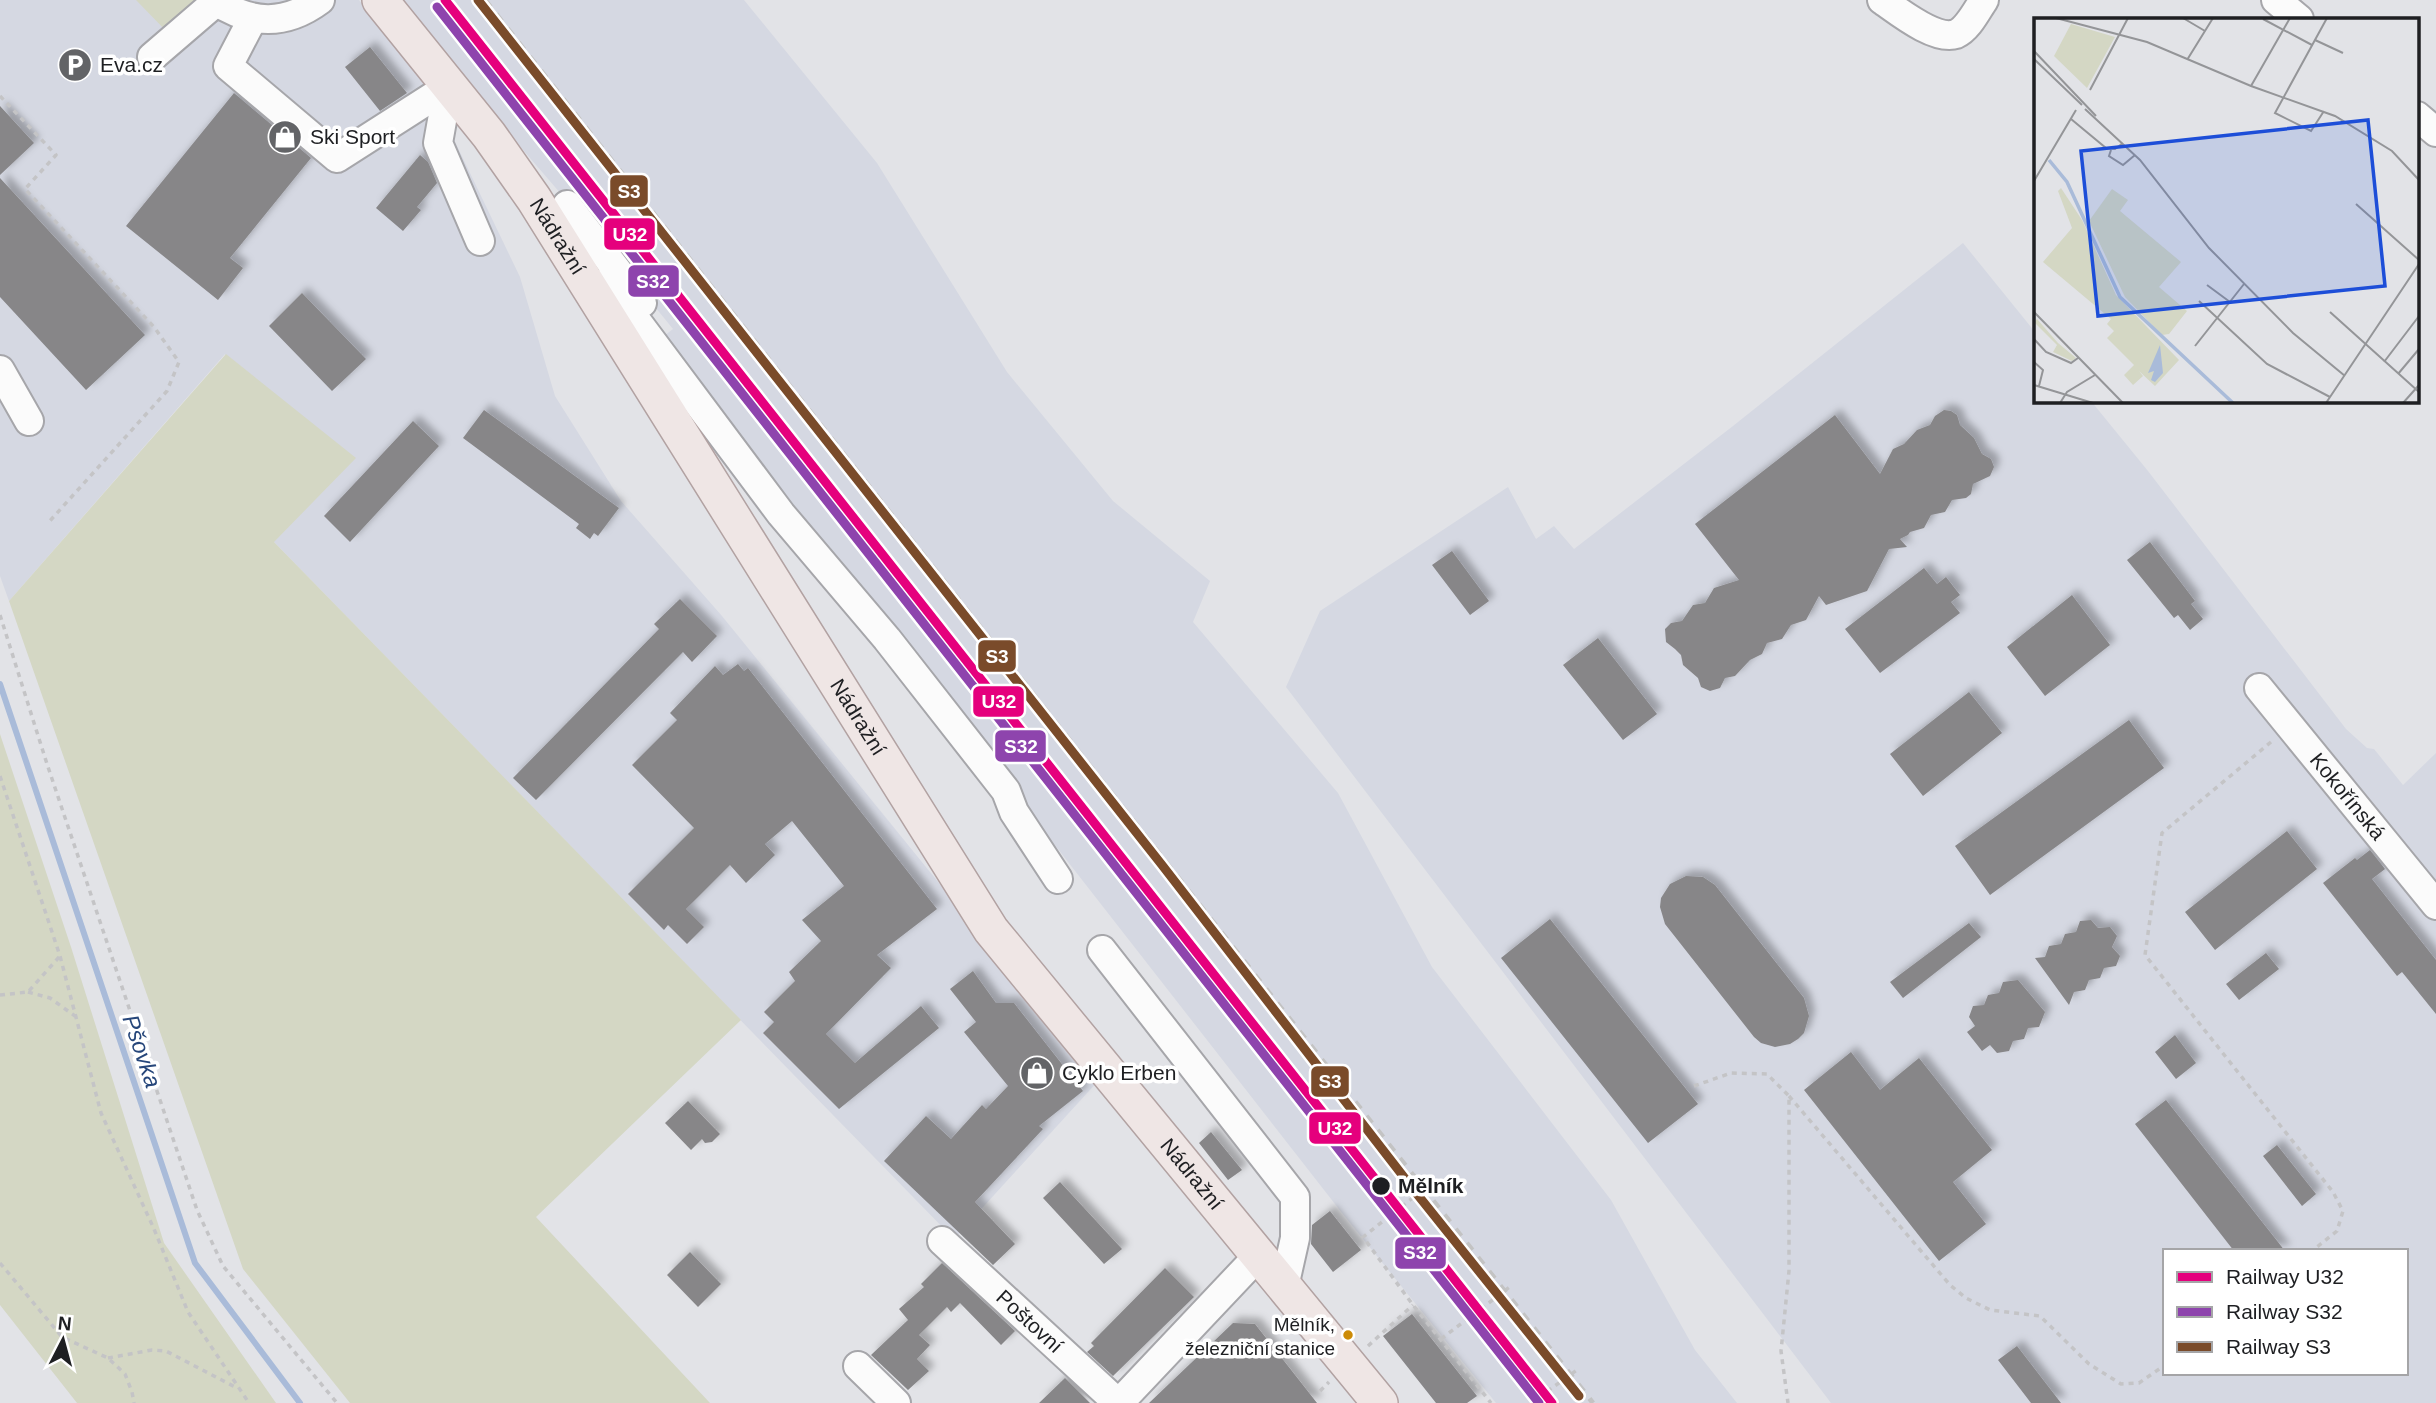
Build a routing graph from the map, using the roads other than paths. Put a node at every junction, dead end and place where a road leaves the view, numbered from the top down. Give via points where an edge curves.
1 (320, 0) edge
2 (380, 0) edge
3 (1882, 0) edge
4 (1984, 0) edge
5 (2276, 0) edge
6 (215, 1) edge
7 (253, 18) junction
8 (2298, 18) edge
9 (152, 57) dead end
10 (448, 87) junction
11 (2418, 117) edge
12 (2436, 132) edge
13 (567, 205) dead end
14 (480, 241) dead end
15 (597, 270) junction
16 (667, 335) dead end
17 (0, 370) edge
18 (29, 421) dead end
19 (2259, 688) dead end
20 (1058, 879) dead end
21 (2436, 905) edge
22 (1102, 950) dead end
23 (942, 1241) dead end
24 (1258, 1256) junction
25 (1284, 1287) junction
26 (858, 1366) dead end
27 (896, 1403) edge
28 (1119, 1403) edge
29 (1380, 1403) edge

1 - 7 street via 291,18
2 - 10 main road, Nádražní
3 - 4 street via 1918,24 1946,35 1964,28
5 - 8 street
6 - 7 street
6 - 9 street
7 - 10 street via 228,66 337,158
10 - 14 street via 438,143
10 - 15 main road, Nádražní
11 - 12 street
13 - 15 street
15 - 16 street
15 - 20 street via 781,514 1006,791 1014,812
15 - 24 main road, Nádražní via 991,930
17 - 18 street
19 - 21 street, Kokořínská
22 - 25 street via 1295,1197 1295,1238
23 - 28 street, Poštovní
24 - 25 main road, Nádražní
24 - 28 street
25 - 29 main road, Nádražní
26 - 27 street

